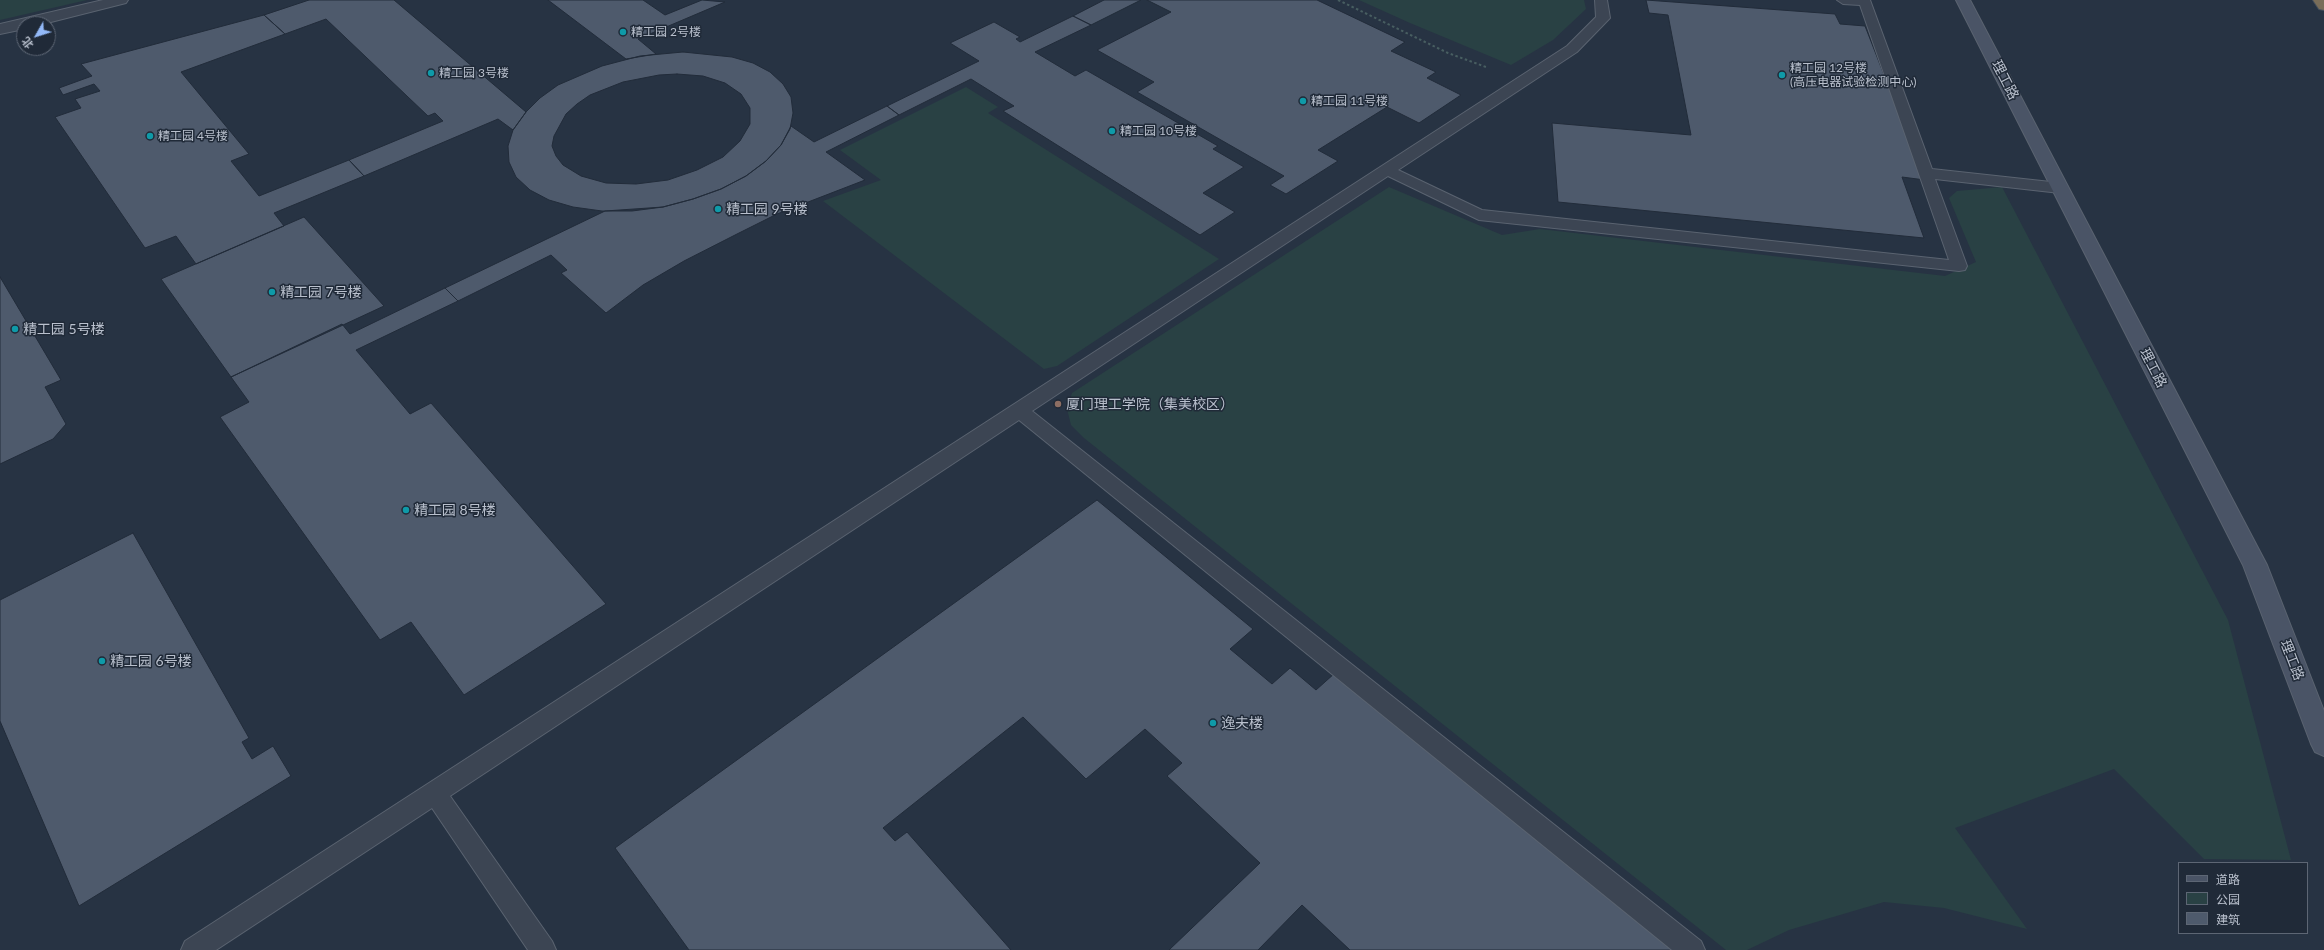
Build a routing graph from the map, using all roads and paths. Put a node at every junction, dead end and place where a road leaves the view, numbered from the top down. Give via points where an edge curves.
1 (121, 0) edge
2 (1338, 0) edge
3 (1601, 0) edge
4 (1843, 0) edge
5 (1963, 0) edge
6 (2320, 0) edge
7 (2324, 6) edge
8 (56, 16) edge
9 (16, 26) edge
10 (0, 30) edge
11 (1520, 81) junction
12 (1384, 169) junction
13 (1926, 173) junction
14 (2060, 188) junction
15 (1018, 410) junction
16 (2324, 744) edge
17 (434, 792) junction
18 (194, 950) edge
19 (543, 950) edge
20 (1692, 950) edge

1 - 8 street
2 - 11 path via 1448,52
3 - 11 lane via 1603,18 1572,48
4 - 13 lane via 1865,2
5 - 14 street, 理工路
6 - 7 highway
9 - 10 street
11 - 12 lane
12 - 13 lane via 1479,215 1959,266
12 - 15 lane
13 - 14 lane
14 - 16 street, 理工路 via 2255,565
15 - 17 lane
15 - 20 lane
17 - 18 lane
17 - 19 lane

